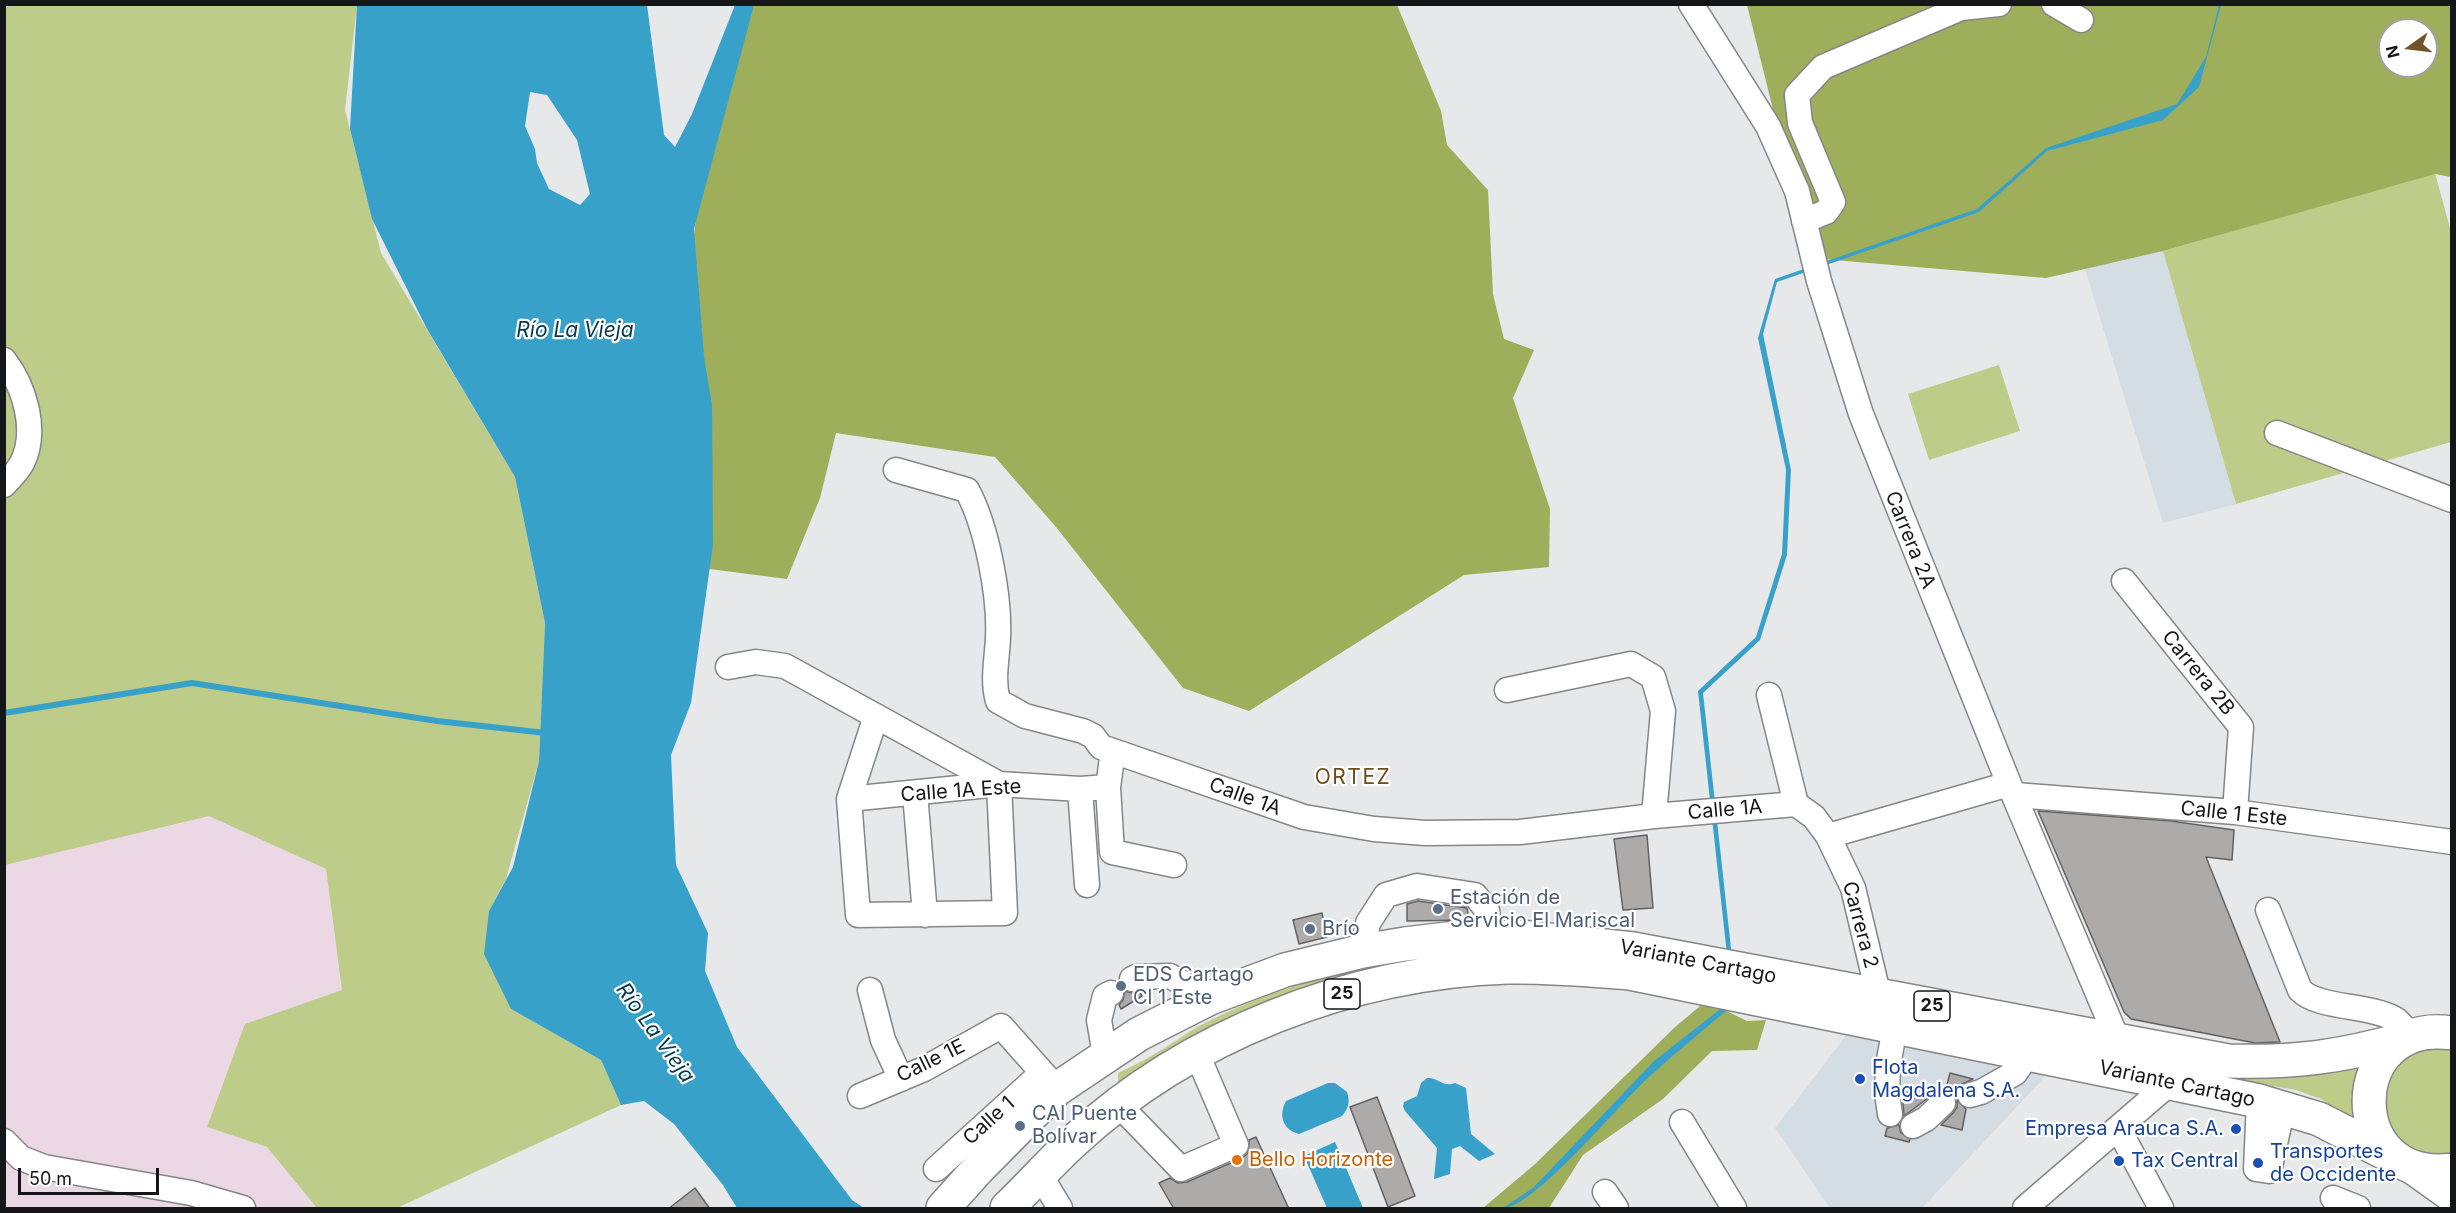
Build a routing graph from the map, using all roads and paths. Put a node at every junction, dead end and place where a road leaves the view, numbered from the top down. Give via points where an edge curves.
1 (1691, 4) edge
2 (1999, 4) edge
3 (2054, 4) edge
4 (2081, 20) dead end
5 (1806, 229) junction
6 (4, 360) edge
7 (2277, 433) dead end
8 (896, 470) dead end
9 (4, 485) edge
10 (2451, 500) edge
11 (2124, 581) dead end
12 (728, 667) dead end
13 (1508, 690) dead end
14 (1769, 695) dead end
15 (876, 716) junction
16 (1113, 751) junction
17 (999, 784) junction
18 (1108, 787) junction
19 (1080, 789) junction
20 (2012, 790) junction
21 (915, 793) junction
22 (849, 800) junction
23 (1796, 804) junction
24 (2235, 812) junction
25 (1654, 816) junction
26 (1828, 836) junction
27 (2451, 843) edge
28 (1174, 865) dead end
29 (1087, 885) dead end
30 (2268, 910) dead end
31 (924, 915) junction
32 (1490, 937) junction
33 (1363, 951) junction
34 (1132, 979) dead end
35 (1730, 980) junction
36 (870, 990) dead end
37 (1111, 993) dead end
38 (1879, 997) junction
39 (1210, 998) junction
40 (1896, 1027) junction
41 (2429, 1031) edge
42 (1139, 1034) junction
43 (2118, 1041) junction
44 (2029, 1053) junction
45 (1197, 1054) junction
46 (1105, 1055) junction
47 (901, 1079) junction
48 (1050, 1081) junction
49 (2170, 1083) junction
50 (1970, 1095) dead end
51 (860, 1096) dead end
52 (1943, 1103) dead end
53 (1108, 1113) junction
54 (1890, 1114) dead end
55 (1682, 1122) dead end
56 (1913, 1126) dead end
57 (2118, 1128) junction
58 (4, 1141) edge
59 (2404, 1163) junction
60 (936, 1169) dead end
61 (2451, 1170) edge
62 (1022, 1193) edge
63 (2451, 1197) edge
64 (2333, 1198) dead end
65 (243, 1209) edge
66 (943, 1209) edge
67 (1060, 1209) edge
68 (1734, 1209) edge
69 (2025, 1209) edge
70 (2161, 1209) edge
71 (2358, 1209) edge

1 - 5 street, Carrera 2A via 1768,126 1797,191
2 - 5 street via 1961,8 1823,67 1797,95 1800,123 1833,202
3 - 4 street
5 - 20 street, Carrera 2A via 1861,414
6 - 9 street via 20,387 30,429 22,463
7 - 10 street
8 - 16 street, Calle 1A via 967,490 976,507 993,572 998,635 994,686 998,701 1025,716 1083,731 1101,747
11 - 24 street, Carrera 2B via 2241,727
12 - 15 street via 756,662 785,666
13 - 25 street via 1631,664 1653,677 1663,711
14 - 23 street
15 - 17 street
15 - 22 street
16 - 18 street
16 - 25 street, Calle 1A via 1304,818 1374,829 1520,832
17 - 19 street, Calle 1A Este
17 - 21 street, Calle 1A Este
17 - 31 street via 1005,913
18 - 19 street, Calle 1A Este
18 - 28 street via 1112,852
19 - 29 street
20 - 24 street, Calle 1 Este
20 - 26 street
20 - 43 street, Carrera 2A
21 - 22 street, Calle 1A Este
21 - 31 street
22 - 31 street via 858,915
23 - 25 street, Calle 1A
23 - 26 street, Carrera 2 via 1814,817
24 - 27 street, Calle 1 Este
26 - 38 street, Carrera 2 via 1853,888
30 - 41 street via 2305,995 2317,1001 2362,1008
32 - 33 highway, Variante Cartago / 25 via 1426,941
32 - 33 street via 1487,910 1475,895 1416,886 1386,895 1368,923
32 - 35 highway, Variante Cartago / 25 via 1623,947
33 - 39 highway, Variante Cartago / 25 via 1285,970
34 - 39 street via 1170,976
35 - 38 highway, Variante Cartago / 25
35 - 40 highway, Variante Cartago / 25
35 - 45 highway, Variante Cartago / 25 via 1548,966 1457,971 1387,982 1309,1004
36 - 47 street via 884,1040
37 - 46 street via 1106,996 1099,1020
38 - 43 highway, Variante Cartago / 25
39 - 42 highway, Variante Cartago / 25
40 - 44 highway, Variante Cartago / 25
40 - 54 street via 1888,1056
41 - 43 highway, Variante Cartago / 25 via 2355,1053 2270,1062 2228,1061
41 - 59 highway via 2392,1047 2375,1070 2367,1097 2374,1132 2386,1150
42 - 46 highway, Variante Cartago / 25
42 - 53 highway via 1128,1060 1096,1086 1092,1107
44 - 49 highway, Variante Cartago / 25
44 - 50 street via 2015,1073
45 - 53 highway, Variante Cartago / 25
45 - 53 street via 1236,1145 1180,1169
46 - 48 highway, Variante Cartago / 25
47 - 48 street, Calle 1E via 1001,1026
47 - 51 street, Calle 1E
48 - 60 street, Calle 1
48 - 62 highway via 1064,1103 1063,1117 1033,1156
48 - 66 highway, Variante Cartago / 25
49 - 57 street
49 - 59 highway, Variante Cartago / 25 via 2271,1104 2319,1119
52 - 56 street
53 - 62 highway, Variante Cartago / 25
55 - 68 street
57 - 69 street
57 - 70 street
58 - 65 street via 21,1158 44,1167 191,1194
59 - 61 highway, 25 via 2431,1172
59 - 63 main road
62 - 67 street
64 - 71 street

